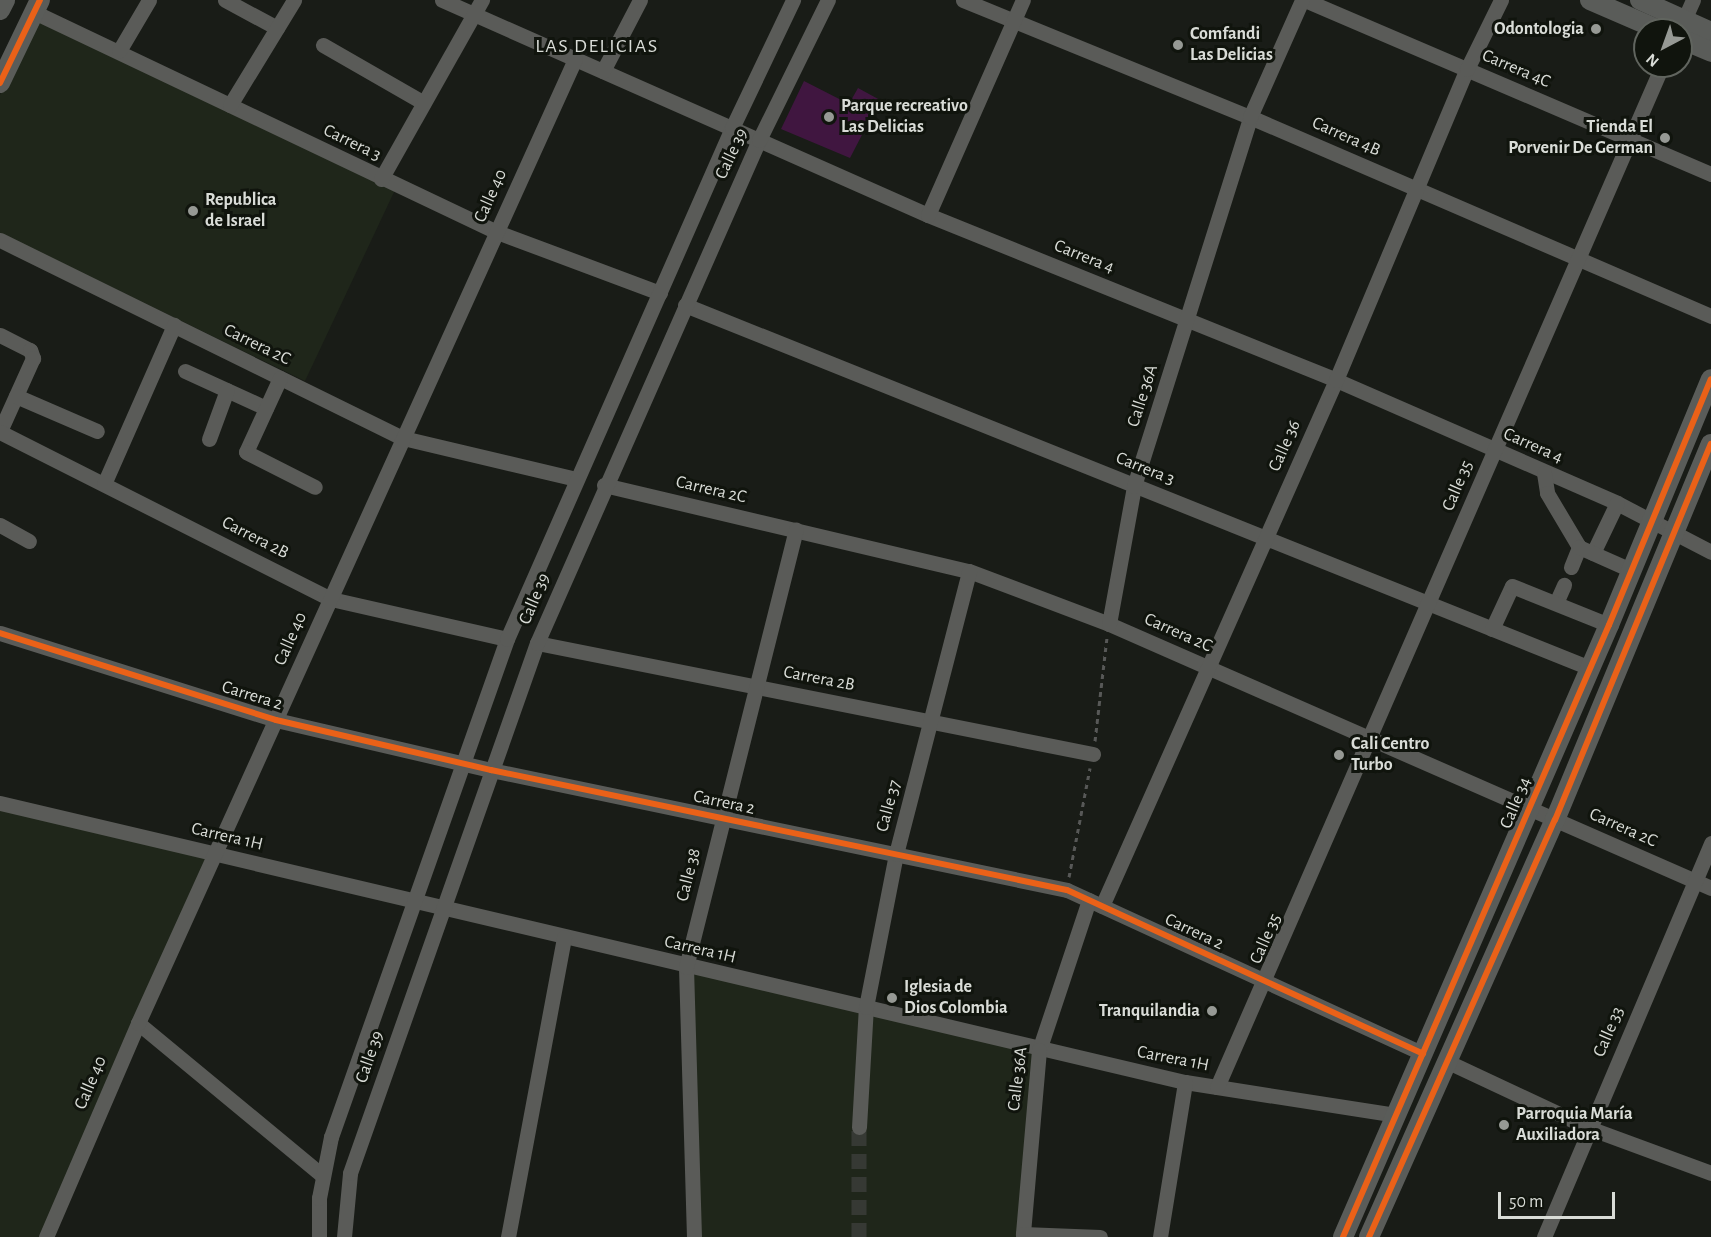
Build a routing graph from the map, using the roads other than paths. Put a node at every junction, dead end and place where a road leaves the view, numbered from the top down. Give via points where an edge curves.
1 (149, 0) edge
2 (225, 0) edge
3 (294, 0) edge
4 (442, 0) edge
5 (482, 0) edge
6 (640, 0) edge
7 (793, 0) edge
8 (828, 0) edge
9 (963, 0) edge
10 (1023, 0) edge
11 (1303, 0) edge
12 (1501, 0) edge
13 (1590, 0) edge
14 (1640, 0) edge
15 (1693, 0) edge
16 (37, 6) edge
17 (474, 14) junction
18 (1680, 18) edge
19 (1685, 18) edge
20 (1633, 19) edge
21 (1013, 22) junction
22 (1693, 24) edge
23 (277, 28) junction
24 (1711, 32) edge
25 (1693, 44) edge
26 (323, 45) dead end
27 (119, 51) junction
28 (1711, 52) edge
29 (575, 59) junction
30 (1467, 69) junction
31 (603, 71) junction
32 (1657, 78) edge
33 (0, 83) edge
34 (424, 103) junction
35 (230, 105) junction
36 (1250, 117) junction
37 (732, 128) junction
38 (1629, 139) junction
39 (759, 140) junction
40 (1711, 174) edge
41 (381, 179) junction
42 (1415, 189) junction
43 (928, 215) junction
44 (496, 232) junction
45 (0, 240) edge
46 (1579, 259) junction
47 (660, 293) junction
48 (685, 305) junction
49 (1711, 316) edge
50 (1188, 319) junction
51 (174, 326) junction
52 (0, 335) edge
53 (185, 371) dead end
54 (280, 378) junction
55 (1711, 379) edge
56 (1336, 380) junction
57 (227, 390) junction
58 (16, 396) junction
59 (266, 408) junction
60 (0, 431) edge
61 (97, 431) dead end
62 (404, 438) junction
63 (209, 439) dead end
64 (1711, 444) edge
65 (1495, 450) junction
66 (1544, 473) junction
67 (576, 479) junction
68 (104, 484) junction
69 (604, 485) junction
70 (1134, 486) junction
71 (315, 487) dead end
72 (1617, 503) junction
73 (1652, 520) junction
74 (0, 525) edge
75 (796, 531) junction
76 (1674, 532) junction
77 (1265, 538) junction
78 (29, 540) dead end
79 (1579, 547) junction
80 (1711, 552) edge
81 (1593, 553) junction
82 (1571, 567) dead end
83 (1625, 568) junction
84 (969, 571) junction
85 (1564, 585) dead end
86 (331, 599) junction
87 (1428, 603) junction
88 (1556, 603) junction
89 (1604, 623) junction
90 (1109, 624) junction
91 (1492, 629) junction
92 (0, 633) edge
93 (507, 639) junction
94 (537, 643) junction
95 (1206, 667) junction
96 (1590, 668) junction
97 (757, 687) junction
98 (276, 720) junction
99 (932, 722) junction
100 (1369, 738) junction
101 (1093, 754) road end
102 (463, 764) junction
103 (491, 771) junction
104 (0, 803) edge
105 (1531, 809) junction
106 (724, 819) junction
107 (1555, 820) junction
108 (1711, 843) edge
109 (896, 854) junction
110 (216, 855) junction
111 (1696, 881) junction
112 (1711, 888) edge
113 (415, 902) junction
114 (1095, 903) junction
115 (442, 909) junction
116 (564, 937) junction
117 (686, 967) junction
118 (1264, 980) junction
119 (866, 1007) junction
120 (138, 1023) junction
121 (1039, 1050) junction
122 (1423, 1054) junction
123 (1446, 1061) junction
124 (1185, 1083) junction
125 (1217, 1087) junction
126 (1395, 1115) junction
127 (859, 1127) tunnel mouth
128 (1589, 1128) junction
129 (1711, 1173) edge
130 (323, 1176) junction
131 (46, 1237) edge
132 (319, 1237) edge
133 (344, 1237) edge
134 (508, 1237) edge
135 (694, 1237) edge
136 (1100, 1237) edge
137 (1160, 1237) edge
138 (1343, 1237) edge
139 (1369, 1237) edge
140 (1544, 1237) edge

1 - 27 street
2 - 23 street
3 - 23 street
4 - 17 street, Carrera 4
5 - 17 street
6 - 31 street
7 - 37 street, Calle 39
8 - 39 street, Calle 39
9 - 21 street, Carrera 4B
10 - 21 street
11 - 30 street, Carrera 4C
11 - 36 street, Calle 36A
12 - 30 street, Calle 36
13 - 20 main road
14 - 18 main road
15 - 19 street
16 - 27 street, Carrera 3
16 - 33 main road
17 - 29 street, Carrera 4
17 - 34 street
21 - 36 street, Carrera 4B
21 - 43 street
22 - 24 main road
23 - 35 street
25 - 28 main road
26 - 34 street
27 - 35 street, Carrera 3
29 - 31 street, Carrera 4
29 - 44 street, Calle 40
30 - 38 street, Carrera 4C
30 - 42 street, Calle 36
31 - 37 street, Carrera 4
32 - 38 street, Calle 35
34 - 41 street
35 - 41 street, Carrera 3
36 - 42 street, Carrera 4B
36 - 50 street, Calle 36A
37 - 39 street, Carrera 4
37 - 47 street, Calle 39
38 - 40 street, Carrera 4C
38 - 46 street, Calle 35
39 - 43 street, Carrera 4
39 - 48 street, Calle 39
41 - 44 street, Carrera 3
42 - 46 street, Carrera 4B
42 - 56 street, Calle 36
43 - 50 street, Carrera 4
44 - 47 street, Carrera 3
44 - 62 street, Calle 40
45 - 51 street, Carrera 2C
46 - 49 street, Carrera 4B
46 - 65 street, Calle 35
47 - 67 street, Calle 39
48 - 69 street, Calle 39
48 - 70 street, Carrera 3
50 - 56 street, Carrera 4
50 - 70 street, Calle 36A
51 - 54 street, Carrera 2C
51 - 68 street
52 - 58 street via 30,350 33,358
53 - 57 street
54 - 59 street
54 - 62 street, Carrera 2C
55 - 73 main road, Calle 34
56 - 65 street, Carrera 4
56 - 77 street, Calle 36
57 - 59 street
57 - 63 street
58 - 60 street
58 - 61 street
59 - 71 street via 246,452
60 - 68 street, Carrera 2B
62 - 67 street, Carrera 2C
62 - 86 street, Calle 40
64 - 76 main road
65 - 66 street, Carrera 4
65 - 87 street, Calle 35
66 - 72 street, Carrera 4
66 - 79 street via 1546,493
67 - 93 street, Calle 39
68 - 86 street, Carrera 2B
69 - 75 street, Carrera 2C
69 - 94 street, Calle 39
70 - 77 street, Carrera 3
70 - 90 street, Calle 36A
72 - 73 street, Carrera 4
72 - 81 street
73 - 76 street, Carrera 4
73 - 83 main road, Calle 34
74 - 78 street
75 - 84 street, Carrera 2C
75 - 97 street, Calle 38
76 - 80 street, Carrera 4
76 - 107 main road
77 - 87 street, Carrera 3
77 - 95 street, Calle 36
79 - 81 street
79 - 82 street
81 - 83 street
83 - 89 main road, Calle 34
84 - 90 street, Carrera 2C
84 - 99 street, Calle 37
85 - 88 street
86 - 93 street, Carrera 2B
86 - 98 street, Calle 40
87 - 91 street, Carrera 3
87 - 100 street, Calle 35
88 - 89 street
88 - 91 street via 1512,586
89 - 96 main road, Calle 34
90 - 95 street, Carrera 2C
91 - 96 street, Carrera 3
92 - 98 street, Carrera 2
93 - 102 street, Calle 39
94 - 97 street, Carrera 2B
94 - 103 street, Calle 39
95 - 100 street, Carrera 2C
95 - 114 street, Calle 36
96 - 105 main road, Calle 34
97 - 99 street, Carrera 2B
97 - 106 street, Calle 38
98 - 102 street, Carrera 2
98 - 110 street, Calle 40
99 - 101 street, Carrera 2B
99 - 109 street, Calle 37
100 - 105 street, Carrera 2C
100 - 118 street, Calle 35
102 - 103 street, Carrera 2
102 - 113 street, Calle 39
103 - 106 street, Carrera 2
103 - 115 street, Calle 39
104 - 110 street, Carrera 1H
105 - 107 street, Carrera 2C
105 - 122 main road, Calle 34
106 - 109 street, Carrera 2
106 - 117 street, Calle 38
107 - 111 street, Carrera 2C
107 - 123 main road
108 - 111 street, Calle 33
109 - 114 street, Carrera 2 via 1068,884
109 - 119 street, Calle 37
110 - 113 street, Carrera 1H
110 - 120 street, Calle 40
111 - 112 street, Carrera 2C
111 - 128 street, Calle 33
113 - 115 street, Carrera 1H
113 - 130 street, Calle 39 via 331,1137
114 - 118 street, Carrera 2
114 - 121 street, Calle 36A
115 - 116 street, Carrera 1H
115 - 133 street, Calle 39 via 350,1173
116 - 117 street, Carrera 1H
116 - 134 street
117 - 119 street, Carrera 1H
117 - 135 street, Calle 38
118 - 122 street, Carrera 2
118 - 125 street, Calle 35
119 - 121 street, Carrera 1H
119 - 127 street, Calle 37
120 - 130 street
120 - 131 street, Calle 40
121 - 124 street, Carrera 1H
121 - 136 street, Calle 36A via 1023,1234
122 - 126 main road, Calle 34
123 - 128 street
123 - 139 main road
124 - 125 street, Carrera 1H
124 - 137 street
125 - 126 street, Carrera 1H
126 - 138 main road, Calle 34
128 - 129 street
128 - 140 street, Calle 33
130 - 132 street, Calle 39

